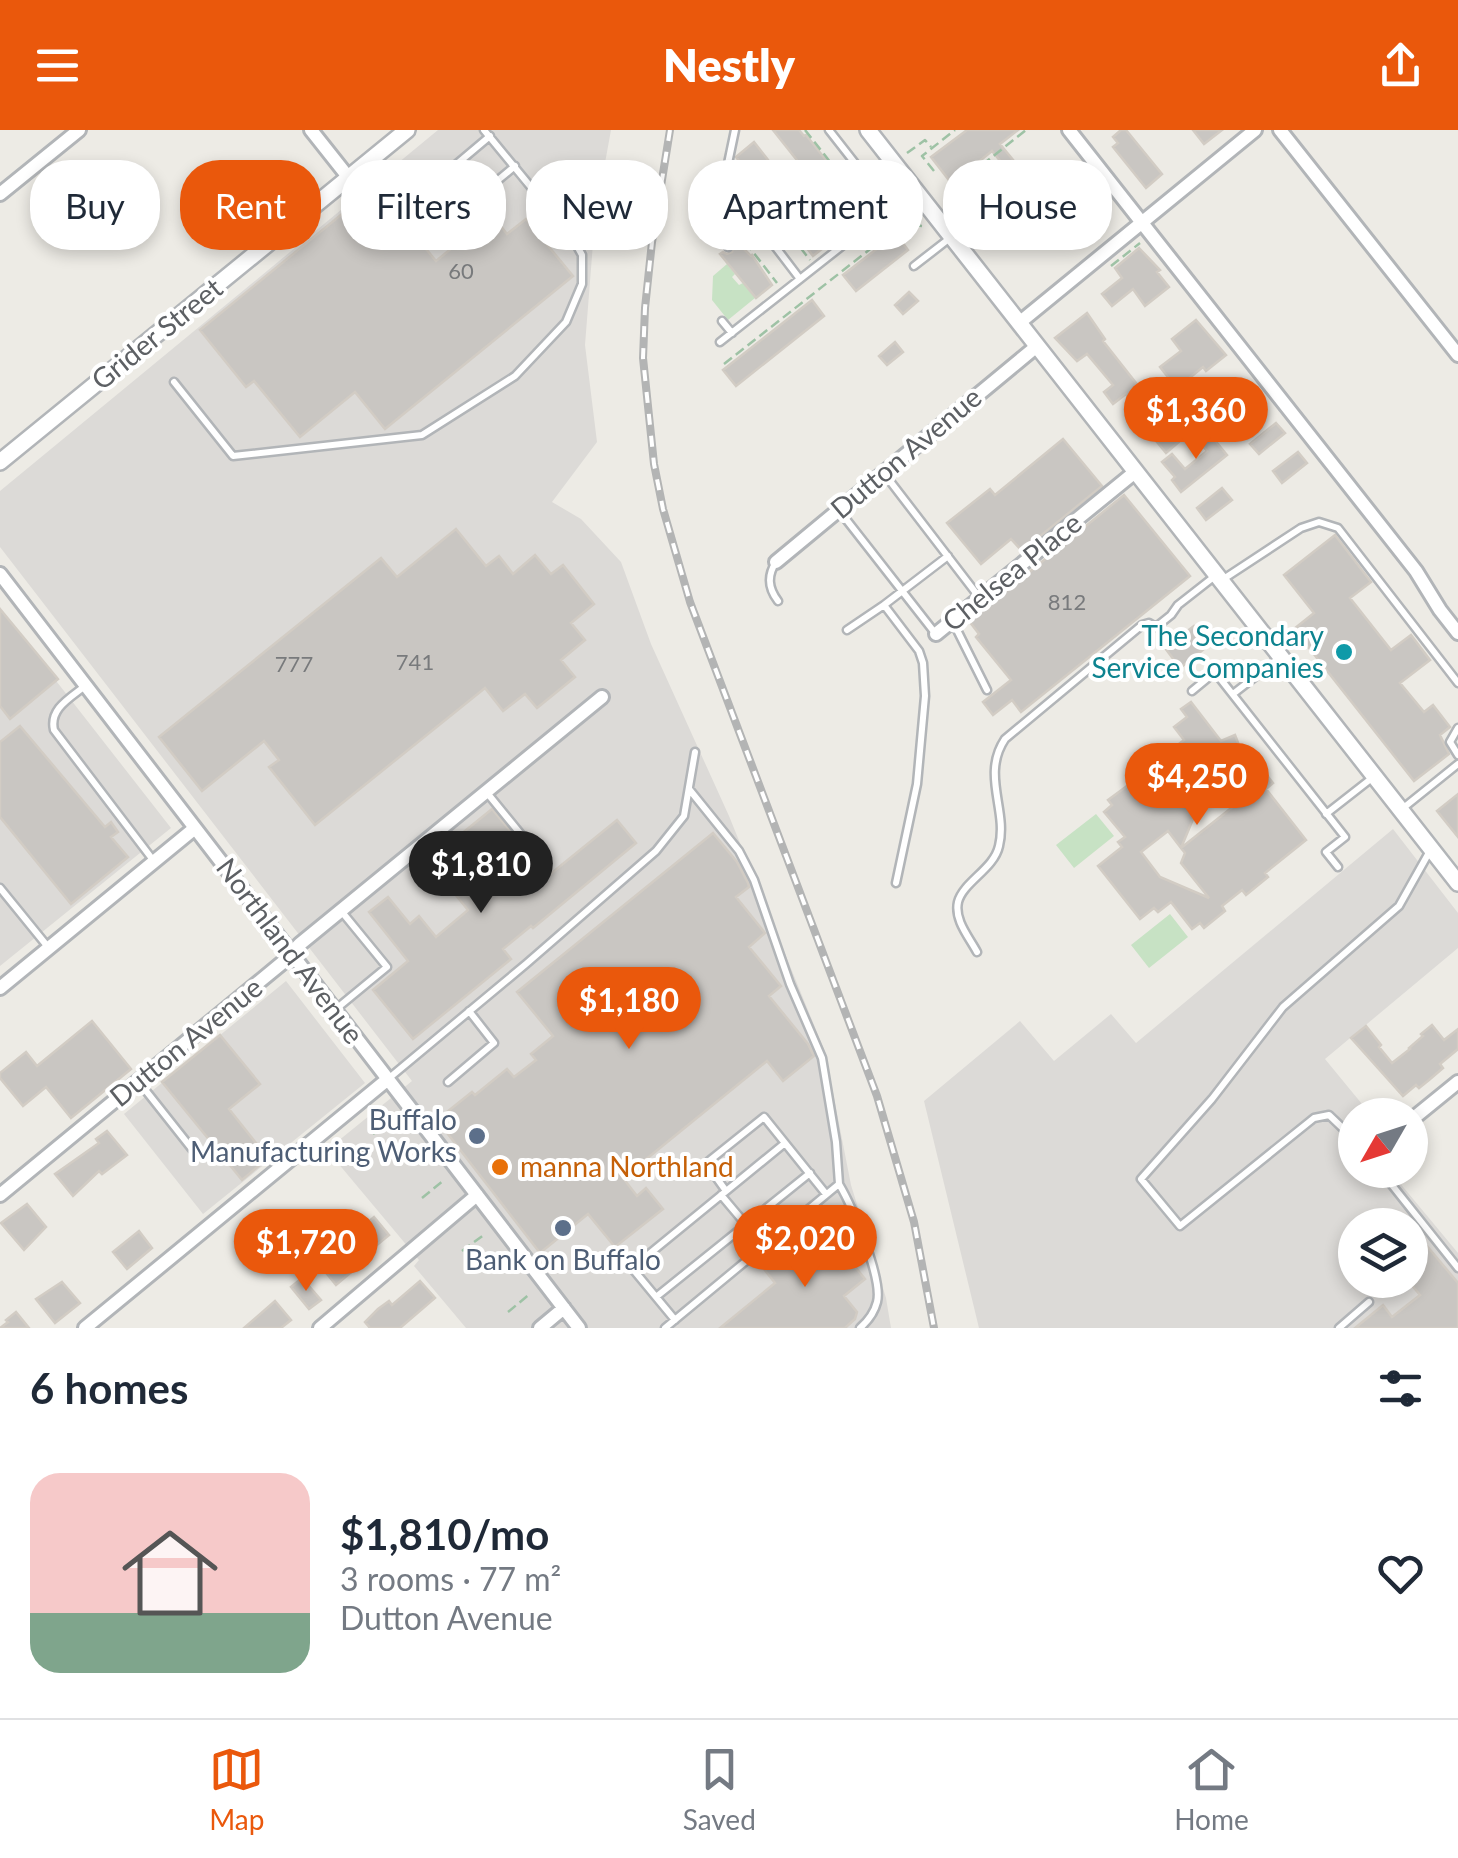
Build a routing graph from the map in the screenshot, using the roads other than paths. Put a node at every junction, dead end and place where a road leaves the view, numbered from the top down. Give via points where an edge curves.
1 (79, 130) edge
2 (310, 130) edge
3 (407, 130) edge
4 (735, 130) edge
5 (829, 130) edge
6 (868, 130) edge
7 (1069, 130) edge
8 (1256, 130) edge
9 (1280, 130) edge
10 (487, 133) edge
11 (371, 160) edge
12 (729, 160) edge
13 (852, 160) edge
14 (891, 160) edge
15 (515, 166) junction
16 (341, 168) edge
17 (341, 185) edge
18 (0, 194) edge
19 (923, 201) edge
20 (1142, 223) junction
21 (943, 227) edge
22 (943, 243) edge
23 (777, 250) edge
24 (837, 250) edge
25 (961, 250) edge
26 (914, 266) dead end
27 (800, 279) junction
28 (722, 321) dead end
29 (1019, 323) junction
30 (732, 333) junction
31 (720, 342) dead end
32 (1037, 346) junction
33 (1458, 355) edge
34 (174, 382) dead end
35 (0, 462) edge
36 (882, 472) junction
37 (1136, 472) junction
38 (838, 510) junction
39 (948, 556) junction
40 (776, 562) joint
41 (0, 574) edge
42 (1218, 578) junction
43 (903, 591) junction
44 (980, 598) junction
45 (778, 601) dead end
46 (884, 605) junction
47 (952, 620) junction
48 (847, 630) dead end
49 (1458, 633) edge
50 (936, 634) joint
51 (1280, 657) junction
52 (1458, 683) edge
53 (86, 686) junction
54 (987, 690) dead end
55 (1192, 691) dead end
56 (1232, 694) junction
57 (602, 697) dead end
58 (1458, 728) edge
59 (696, 752) dead end
60 (1458, 755) edge
61 (1458, 764) edge
62 (1374, 776) junction
63 (689, 789) junction
64 (487, 792) junction
65 (1401, 810) junction
66 (1326, 814) junction
67 (195, 828) junction
68 (1432, 848) junction
69 (154, 862) junction
70 (546, 864) dead end
71 (1338, 867) dead end
72 (1458, 881) edge
73 (896, 883) dead end
74 (0, 888) edge
75 (342, 912) junction
76 (49, 948) junction
77 (291, 952) junction
78 (977, 952) dead end
79 (0, 988) edge
80 (335, 1010) junction
81 (469, 1011) junction
82 (388, 1079) junction
83 (138, 1081) junction
84 (448, 1082) dead end
85 (1458, 1082) edge
86 (1428, 1106) edge
87 (1338, 1122) edge
88 (785, 1143) junction
89 (192, 1149) dead end
90 (810, 1173) junction
91 (839, 1184) junction
92 (1394, 1188) edge
93 (724, 1193) junction
94 (0, 1194) edge
95 (826, 1194) junction
96 (477, 1195) junction
97 (746, 1224) junction
98 (764, 1246) junction
99 (1458, 1268) edge
100 (656, 1297) junction
101 (1370, 1302) dead end
102 (564, 1308) junction
103 (674, 1320) junction
104 (85, 1328) edge
105 (320, 1328) edge
106 (540, 1328) edge
107 (579, 1328) edge
108 (665, 1328) edge
109 (860, 1328) edge
110 (1339, 1328) edge

1 - 18 street
2 - 16 street
3 - 11 street, Grider Street
4 - 12 lane
5 - 13 lane
6 - 14 street
7 - 20 street
8 - 20 street
9 - 33 street
10 - 15 lane
10 - 15 lane via 420,195 418,206 429,222 444,225
15 - 34 lane via 572,237 582,256 582,284 566,322 514,376 422,435 234,456
17 - 35 street, Grider Street
19 - 21 street
20 - 29 street
20 - 49 street
22 - 26 lane
23 - 27 lane
24 - 27 lane
25 - 29 street
27 - 30 lane
28 - 30 lane
29 - 32 street
30 - 31 lane
32 - 36 street, Dutton Avenue
32 - 37 street
36 - 38 street, Dutton Avenue
36 - 39 lane
37 - 42 street
37 - 44 street, Chelsea Place
38 - 40 street, Dutton Avenue
38 - 43 lane
39 - 43 lane
39 - 44 lane
40 - 45 lane via 769,582
41 - 53 street, Northland Avenue
42 - 51 street
42 - 52 lane via 1302,528 1320,522 1338,528
42 - 78 lane via 1156,627 1142,625 998,748 1000,844 958,898 957,916
43 - 46 lane
43 - 50 lane
44 - 47 street, Chelsea Place
46 - 48 lane
46 - 73 lane via 924,663 917,784
47 - 50 street, Chelsea Place
47 - 54 lane
51 - 56 lane
51 - 62 street
53 - 67 street, Northland Avenue
53 - 69 lane via 52,716 54,730
55 - 56 lane via 1216,672
56 - 66 lane
57 - 64 street, Dutton Avenue
58 - 60 lane via 1450,742
59 - 63 lane
61 - 65 lane
62 - 65 street
62 - 66 lane
63 - 81 lane via 684,816 656,850
63 - 91 lane via 754,880 822,1058
64 - 70 lane
64 - 75 street, Dutton Avenue
65 - 68 street
66 - 71 lane via 1345,836 1326,852
67 - 69 street
67 - 77 street, Northland Avenue
68 - 72 street
68 - 87 lane via 1399,906 1283,1007 1141,1180 1180,1226 1314,1118 1329,1115
69 - 76 street
74 - 76 lane
75 - 77 street, Dutton Avenue
75 - 80 lane via 387,967
76 - 79 street
77 - 80 street, Northland Avenue
77 - 83 street, Dutton Avenue
80 - 82 street, Northland Avenue
81 - 82 lane
81 - 84 lane via 494,1044
82 - 96 street, Northland Avenue
82 - 104 street
83 - 89 lane
83 - 94 street, Dutton Avenue
85 - 86 street
88 - 90 lane
88 - 93 lane
88 - 93 lane via 764,1117 709,1161
90 - 95 lane
90 - 97 lane
91 - 95 lane
91 - 109 lane via 866,1243 879,1299
92 - 99 lane
93 - 97 lane
93 - 100 lane via 632,1268
95 - 98 lane
96 - 102 street, Northland Avenue
96 - 105 street
97 - 98 lane
97 - 100 lane
98 - 103 lane
100 - 103 lane
101 - 110 lane
102 - 106 street
102 - 107 street, Northland Avenue
103 - 108 lane

